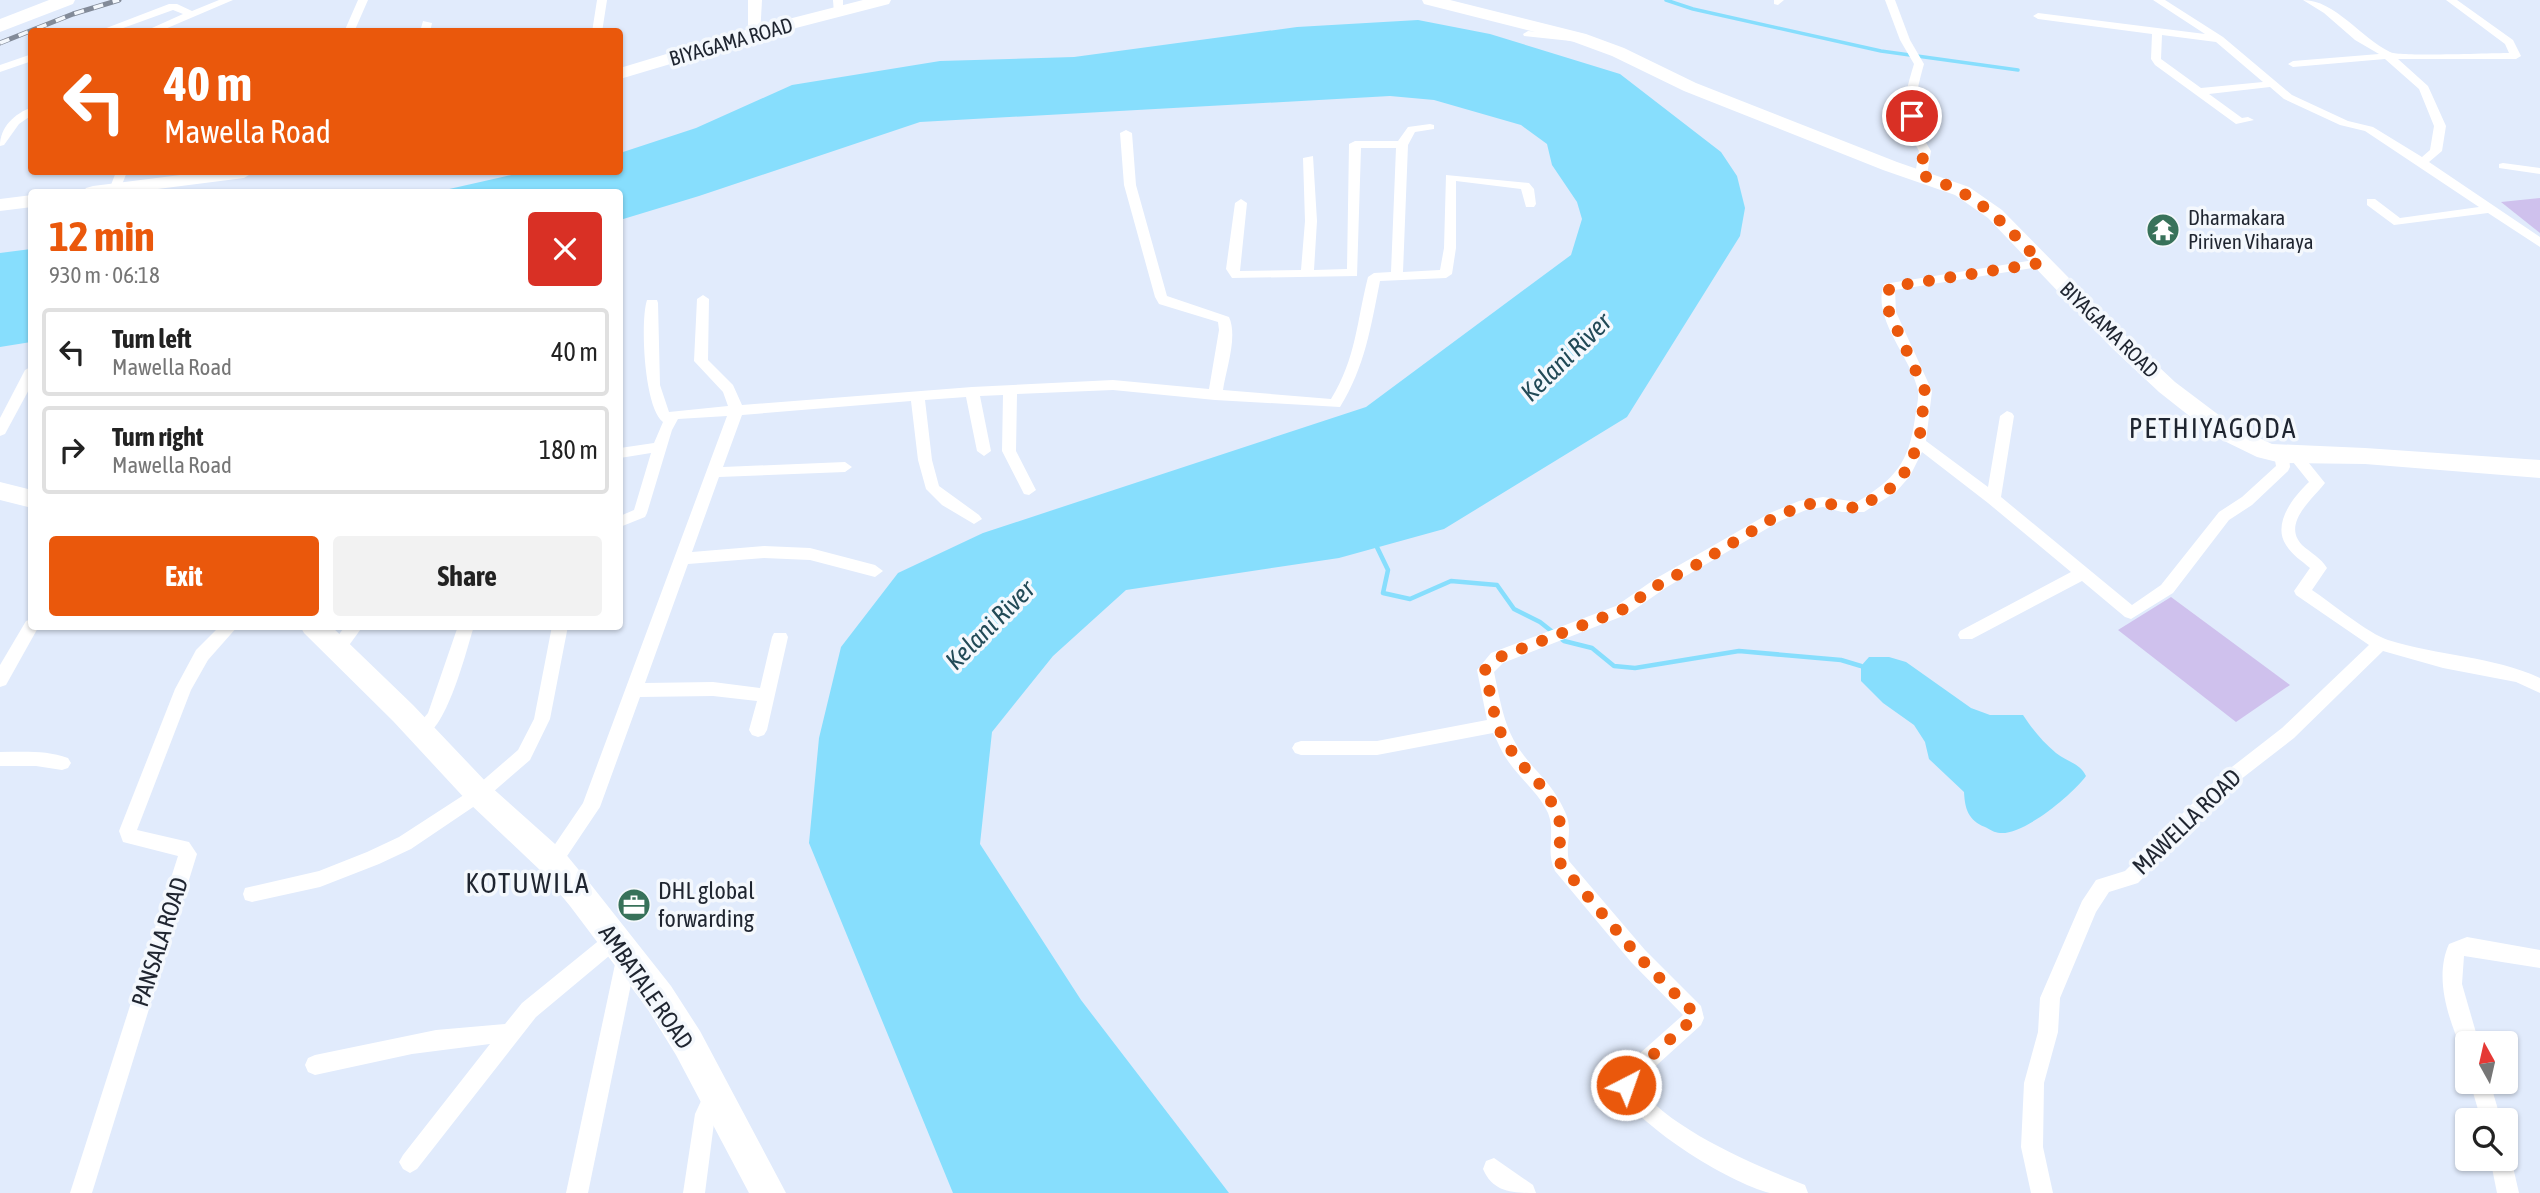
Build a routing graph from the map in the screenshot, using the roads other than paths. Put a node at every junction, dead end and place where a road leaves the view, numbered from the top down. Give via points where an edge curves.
1 (52, 0) edge
2 (66, 0) edge
3 (228, 0) edge
4 (363, 0) edge
5 (601, 0) edge
6 (755, 0) edge
7 (883, 0) edge
8 (1430, 0) edge
9 (1890, 0) edge
10 (2158, 0) edge
11 (2308, 0) edge
12 (2451, 0) edge
13 (838, 6) edge
14 (191, 14) junction
15 (2038, 16) dead end
16 (0, 20) edge
17 (0, 26) edge
18 (112, 28) edge
19 (158, 28) edge
20 (351, 28) edge
21 (598, 28) edge
22 (2157, 32) junction
23 (755, 33) junction
24 (1528, 34) dead end
25 (1580, 38) junction
26 (2219, 39) junction
27 (2388, 56) junction
28 (28, 58) edge
29 (2293, 64) dead end
30 (0, 69) edge
31 (623, 73) edge
32 (2271, 84) junction
33 (2197, 92) junction
34 (28, 113) edge
35 (2248, 120) dead end
36 (1430, 127) dead end
37 (1126, 133) dead end
38 (0, 143) edge
39 (1402, 145) junction
40 (1309, 158) dead end
41 (2422, 162) junction
42 (2503, 166) dead end
43 (2540, 171) edge
44 (1921, 175) junction
45 (197, 176) edge
46 (118, 181) edge
47 (100, 189) edge
48 (28, 202) edge
49 (2371, 202) dead end
50 (1241, 203) dead end
51 (1530, 204) dead end
52 (0, 205) edge
53 (2490, 209) junction
54 (2540, 243) edge
55 (2041, 263) junction
56 (1307, 274) junction
57 (1397, 276) junction
58 (703, 299) dead end
59 (652, 303) dead end
60 (28, 378) edge
61 (1010, 390) junction
62 (972, 391) junction
63 (1215, 395) junction
64 (918, 396) junction
65 (736, 411) junction
66 (2007, 416) dead end
67 (670, 420) junction
68 (0, 431) edge
69 (1919, 443) junction
70 (660, 447) junction
71 (985, 451) dead end
72 (623, 453) edge
73 (2288, 455) junction
74 (845, 467) dead end
75 (2540, 469) edge
76 (714, 472) junction
77 (1029, 490) dead end
78 (0, 491) edge
79 (28, 498) edge
80 (1993, 499) junction
81 (974, 519) dead end
82 (623, 521) edge
83 (682, 559) junction
84 (875, 571) dead end
85 (2082, 574) junction
86 (29, 630) edge
87 (226, 630) edge
88 (317, 630) edge
89 (352, 630) edge
90 (465, 630) edge
91 (560, 630) edge
92 (1966, 635) dead end
93 (780, 637) dead end
94 (2380, 644) junction
95 (336, 650) junction
96 (0, 680) edge
97 (2540, 685) edge
98 (634, 690) junction
99 (766, 695) junction
100 (1497, 726) junction
101 (758, 730) dead end
102 (421, 732) junction
103 (1301, 748) dead end
104 (0, 759) edge
105 (62, 763) dead end
106 (479, 794) junction
107 (553, 862) junction
108 (252, 894) dead end
109 (620, 947) junction
110 (2540, 959) edge
111 (2466, 1031) edge
112 (510, 1034) junction
113 (315, 1065) dead end
114 (714, 1095) junction
115 (410, 1162) dead end
116 (1494, 1169) dead end
117 (2503, 1171) edge
118 (81, 1193) edge
119 (577, 1193) edge
120 (694, 1193) edge
121 (768, 1193) edge
122 (1525, 1193) edge
123 (1797, 1193) edge
124 (2042, 1193) edge
125 (2508, 1193) edge

1 - 16 highway
2 - 17 highway
3 - 14 street
4 - 20 street
5 - 21 street
6 - 23 street
7 - 13 main road, BIYAGAMA ROAD
8 - 25 main road, BIYAGAMA ROAD
9 - 44 street via 1919,64 1909,97 1914,134 1925,151
10 - 26 street
11 - 27 street
12 - 27 street via 2509,42 2516,56
13 - 23 main road, BIYAGAMA ROAD
14 - 18 street via 173,6
14 - 19 street
15 - 22 street
22 - 26 street
22 - 33 street via 2155,59
23 - 31 main road, BIYAGAMA ROAD
24 - 25 street
25 - 44 main road, BIYAGAMA ROAD via 1690,87
26 - 32 street
27 - 29 street
27 - 41 street via 2424,88 2440,126 2436,150
28 - 30 street
32 - 33 street
32 - 41 street via 2300,103 2369,130
33 - 35 street via 2240,122
34 - 38 street
36 - 39 street via 1412,127
37 - 63 street via 1130,185 1161,296 1164,301 1224,320
39 - 56 street via 1355,144 1353,273
39 - 57 street
40 - 56 street
41 - 53 street
42 - 43 street
44 - 55 main road, BIYAGAMA ROAD via 1978,200
45 - 46 main road
46 - 47 main road
48 - 52 main road
49 - 53 street via 2398,222
50 - 56 street via 1232,269 1236,275
51 - 57 street via 1525,186 1450,177 1446,274
53 - 54 street
55 - 69 street via 1889,287 1889,312 1925,391
55 - 73 main road, BIYAGAMA ROAD via 2143,366 2194,410 2265,451
57 - 63 street via 1374,277 1362,337 1335,404
58 - 65 street via 701,361 729,387
59 - 67 street via 653,385 662,414
60 - 68 street
61 - 62 street
61 - 63 street via 1113,385
61 - 77 street via 1009,452
62 - 64 street
62 - 71 street
64 - 65 street
64 - 81 street via 927,478 932,488
65 - 67 street via 674,415
65 - 76 street
66 - 80 street
67 - 70 street
69 - 80 street
69 - 100 street via 1891,488 1859,508 1823,502 1775,517 1622,610 1497,658 1485,670
70 - 72 street
70 - 82 street via 639,513
73 - 75 main road, BIYAGAMA ROAD
73 - 85 street via 2283,467 2224,516 2166,589 2131,613
73 - 94 street via 2318,483 2300,501 2288,531 2293,545 2319,568 2302,592
74 - 76 street
76 - 83 street
78 - 79 main road
80 - 85 street
83 - 84 street via 810,554
83 - 98 street
85 - 92 street
86 - 96 street
87 - 118 street, PANSALA ROAD via 202,655 183,689 128,831 130,836 183,848 188,854
88 - 95 main road, AMBATALE ROAD
89 - 95 street
90 - 102 street via 435,716
91 - 106 street via 542,719 524,755
93 - 99 street
94 - 97 street via 2519,676
94 - 124 street, MAWELLA ROAD via 2288,733 2225,782 2131,877 2103,886 2090,907 2050,998 2048,1032 2034,1083 2032,1147
95 - 102 main road, AMBATALE ROAD
98 - 99 street
98 - 107 street via 591,807
99 - 101 street
100 - 103 street via 1377,748
100 - 123 street via 1515,757 1546,791 1558,816 1561,865 1638,956 1694,1013 1694,1018 1628,1077 1631,1096 1678,1135 1726,1163
102 - 106 main road, AMBATALE ROAD
104 - 105 street
106 - 107 main road, AMBATALE ROAD
106 - 108 street via 405,843 373,858 320,878
107 - 109 main road, AMBATALE ROAD
109 - 112 street via 529,1010
109 - 114 main road, AMBATALE ROAD via 688,1043
109 - 119 street
110 - 111 street via 2477,947 2456,950 2453,978
112 - 113 street via 415,1041
112 - 115 street
114 - 120 street via 705,1114
114 - 121 main road, AMBATALE ROAD
116 - 122 street
117 - 125 street

